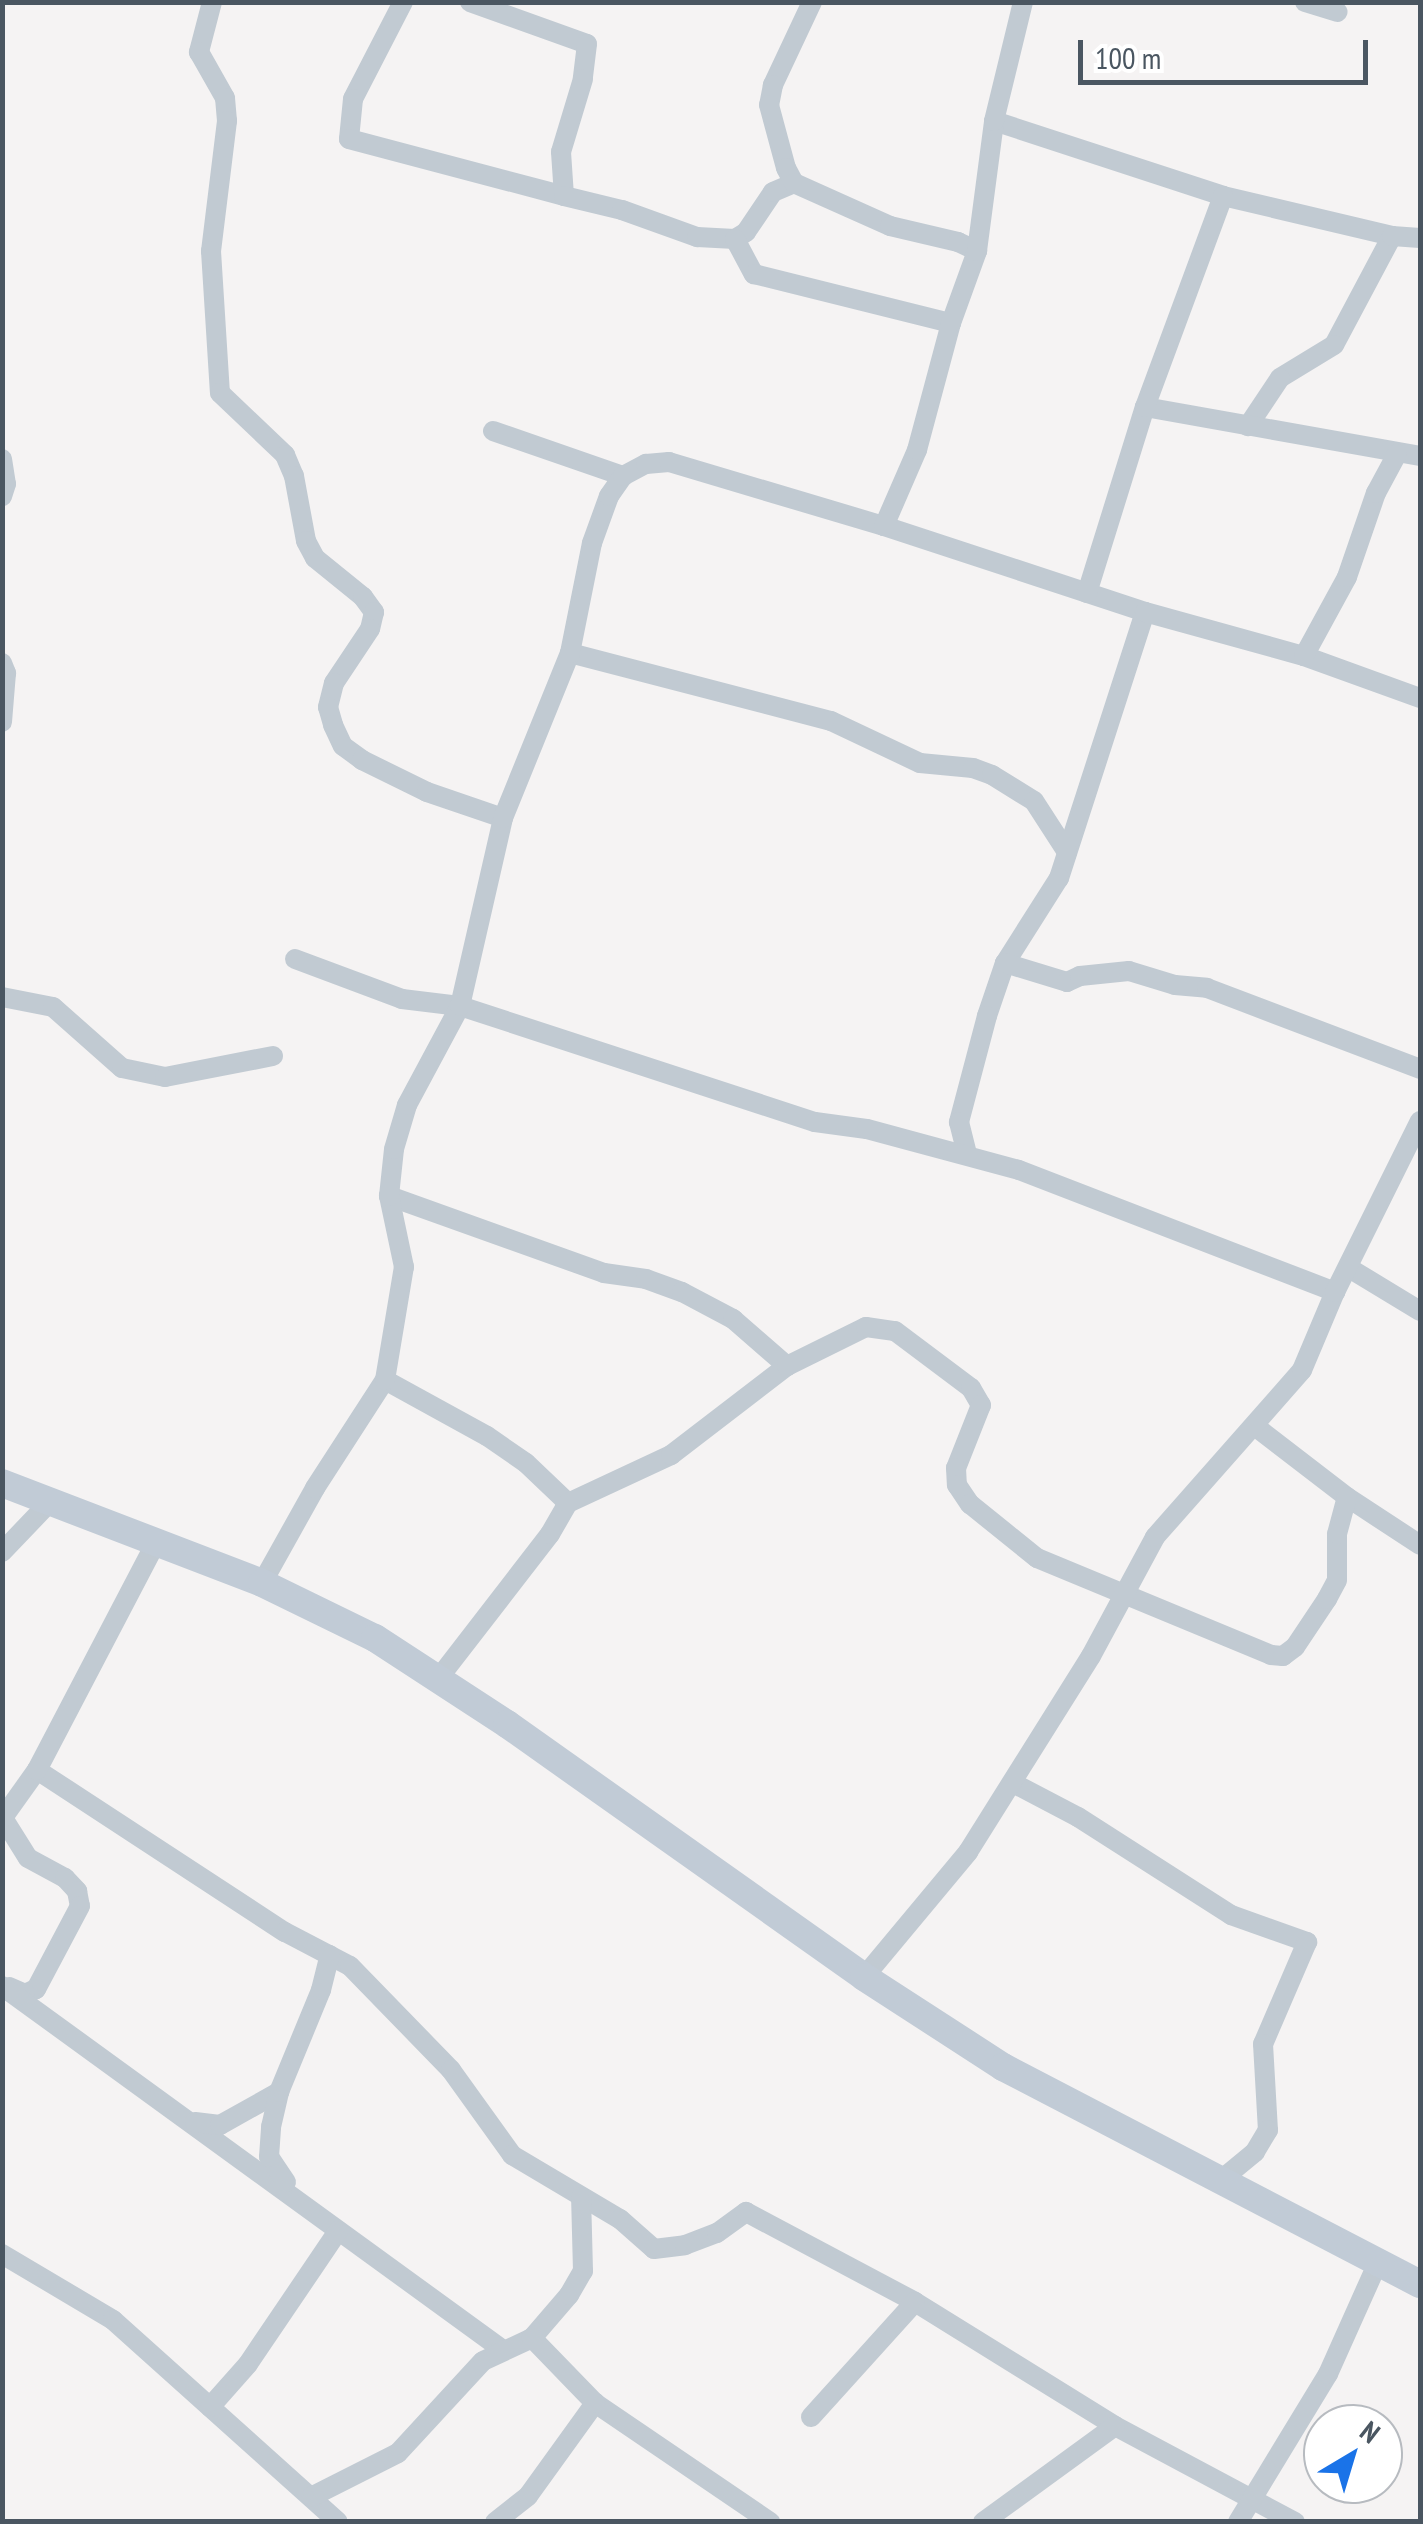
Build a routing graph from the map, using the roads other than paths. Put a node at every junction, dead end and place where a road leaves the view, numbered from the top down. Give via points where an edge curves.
1 (212, 2) edge
2 (403, 2) edge
3 (470, 2) edge
4 (812, 2) edge
5 (1024, 2) edge
6 (1305, 2) edge
7 (1338, 12) dead end
8 (994, 121) junction
9 (794, 183) junction
10 (564, 196) junction
11 (1223, 196) junction
12 (1392, 236) junction
13 (1420, 238) edge
14 (735, 239) junction
15 (977, 251) junction
16 (951, 323) junction
17 (1145, 408) junction
18 (1248, 426) junction
19 (493, 431) dead end
20 (1397, 454) junction
21 (1420, 456) edge
22 (2, 458) edge
23 (623, 476) junction
24 (2, 496) edge
25 (884, 526) junction
26 (1086, 593) junction
27 (1145, 612) junction
28 (570, 653) junction
29 (1304, 656) junction
30 (2, 663) edge
31 (1420, 698) edge
32 (2, 722) edge
33 (503, 818) junction
34 (1067, 852) junction
35 (295, 959) dead end
36 (1004, 962) junction
37 (2, 997) edge
38 (460, 1006) junction
39 (273, 1056) dead end
40 (1420, 1070) edge
41 (1420, 1121) edge
42 (967, 1155) junction
43 (388, 1196) junction
44 (1350, 1268) junction
45 (1335, 1292) junction
46 (1420, 1311) edge
47 (787, 1366) junction
48 (385, 1380) junction
49 (1256, 1427) junction
50 (2, 1483) edge
51 (1347, 1497) junction
52 (50, 1502) junction
53 (568, 1502) junction
54 (156, 1542) junction
55 (1420, 1545) edge
56 (2, 1552) edge
57 (262, 1583) junction
58 (1124, 1597) junction
59 (438, 1679) junction
60 (36, 1770) junction
61 (1013, 1783) junction
62 (3, 1818) edge
63 (330, 1955) junction
64 (864, 1976) junction
65 (2, 1986) edge
66 (278, 2092) junction
67 (195, 2122) junction
68 (1221, 2180) junction
69 (295, 2195) junction
70 (581, 2197) junction
71 (338, 2231) junction
72 (2, 2254) edge
73 (1378, 2262) junction
74 (1420, 2284) edge
75 (915, 2302) junction
76 (532, 2338) junction
77 (503, 2350) junction
78 (595, 2403) junction
79 (210, 2406) junction
80 (811, 2417) dead end
81 (1115, 2426) junction
82 (311, 2497) junction
83 (1254, 2502) junction
84 (338, 2522) edge
85 (495, 2522) edge
86 (770, 2522) edge
87 (982, 2522) edge
88 (1238, 2522) edge
89 (1295, 2522) edge

1 - 33 street via 199,52 225,98 212,252 220,393 285,455 315,558 374,612 334,683 328,708 333,725 343,746 362,760
2 - 10 street via 352,99 349,140
3 - 10 street via 587,44 561,152
4 - 9 street via 769,105
5 - 8 street
6 - 7 street
8 - 11 street
8 - 15 street
9 - 14 street via 773,192
9 - 15 street via 890,226
10 - 14 street via 697,237
11 - 12 street
11 - 17 street
12 - 13 street
12 - 18 street via 1334,345 1280,378
14 - 16 street via 754,274
15 - 16 street
16 - 25 street via 917,450
17 - 18 street
17 - 26 street
18 - 20 street
19 - 23 street
20 - 21 street
20 - 29 street via 1347,577
22 - 24 street
23 - 25 street via 669,462
23 - 28 street via 592,543
25 - 26 street
26 - 27 street
27 - 29 street
27 - 34 street
28 - 33 street
28 - 34 street via 830,722 920,763 992,775 1034,800
29 - 31 street
30 - 32 street
33 - 38 street
34 - 36 street via 1059,878
35 - 38 street via 402,999
36 - 40 street via 1066,982 1129,971 1207,988
36 - 42 street via 959,1122
37 - 39 street via 54,1007 122,1068 165,1077
38 - 42 street via 815,1122
38 - 43 street via 407,1105
41 - 44 street
42 - 45 street
43 - 47 street via 604,1273 682,1292 733,1319
43 - 48 street via 404,1268
44 - 45 street
44 - 46 street
45 - 49 street via 1302,1370
47 - 53 street via 670,1455
47 - 58 street via 866,1326 895,1331 971,1388 981,1406 956,1468 957,1485 970,1504 1036,1558
48 - 53 street via 487,1436
48 - 57 street
49 - 51 street
49 - 58 street via 1154,1537
50 - 52 main road
51 - 55 street
51 - 58 street via 1337,1534 1337,1580 1283,1656
52 - 54 main road
52 - 56 street
53 - 59 street
54 - 57 main road
54 - 60 street
57 - 59 main road via 375,1638
58 - 61 street
59 - 64 main road
60 - 62 street
60 - 63 street
61 - 64 street via 968,1852
61 - 68 street via 1140,1854 1231,1916 1307,1942 1263,2044 1268,2130 1255,2152
62 - 65 street via 28,1858 77,1891 80,1906 36,1989 25,1994
63 - 66 street
63 - 70 street via 406,2020 512,2154
64 - 68 main road via 1052,2095
65 - 67 street
66 - 67 street via 220,2125
66 - 69 street via 269,2157
67 - 69 street
68 - 73 main road
69 - 71 street
70 - 75 street via 654,2249 685,2245 746,2212
70 - 76 street via 583,2271
71 - 77 street
71 - 79 street via 248,2364
72 - 79 street via 113,2320
73 - 74 main road
73 - 83 street via 1328,2374
75 - 80 street
75 - 81 street
76 - 77 street
76 - 78 street
77 - 82 street via 483,2361 398,2453
78 - 85 street via 528,2496
78 - 86 street
79 - 82 street
81 - 83 street
81 - 87 street
82 - 84 street
83 - 88 street
83 - 89 street

